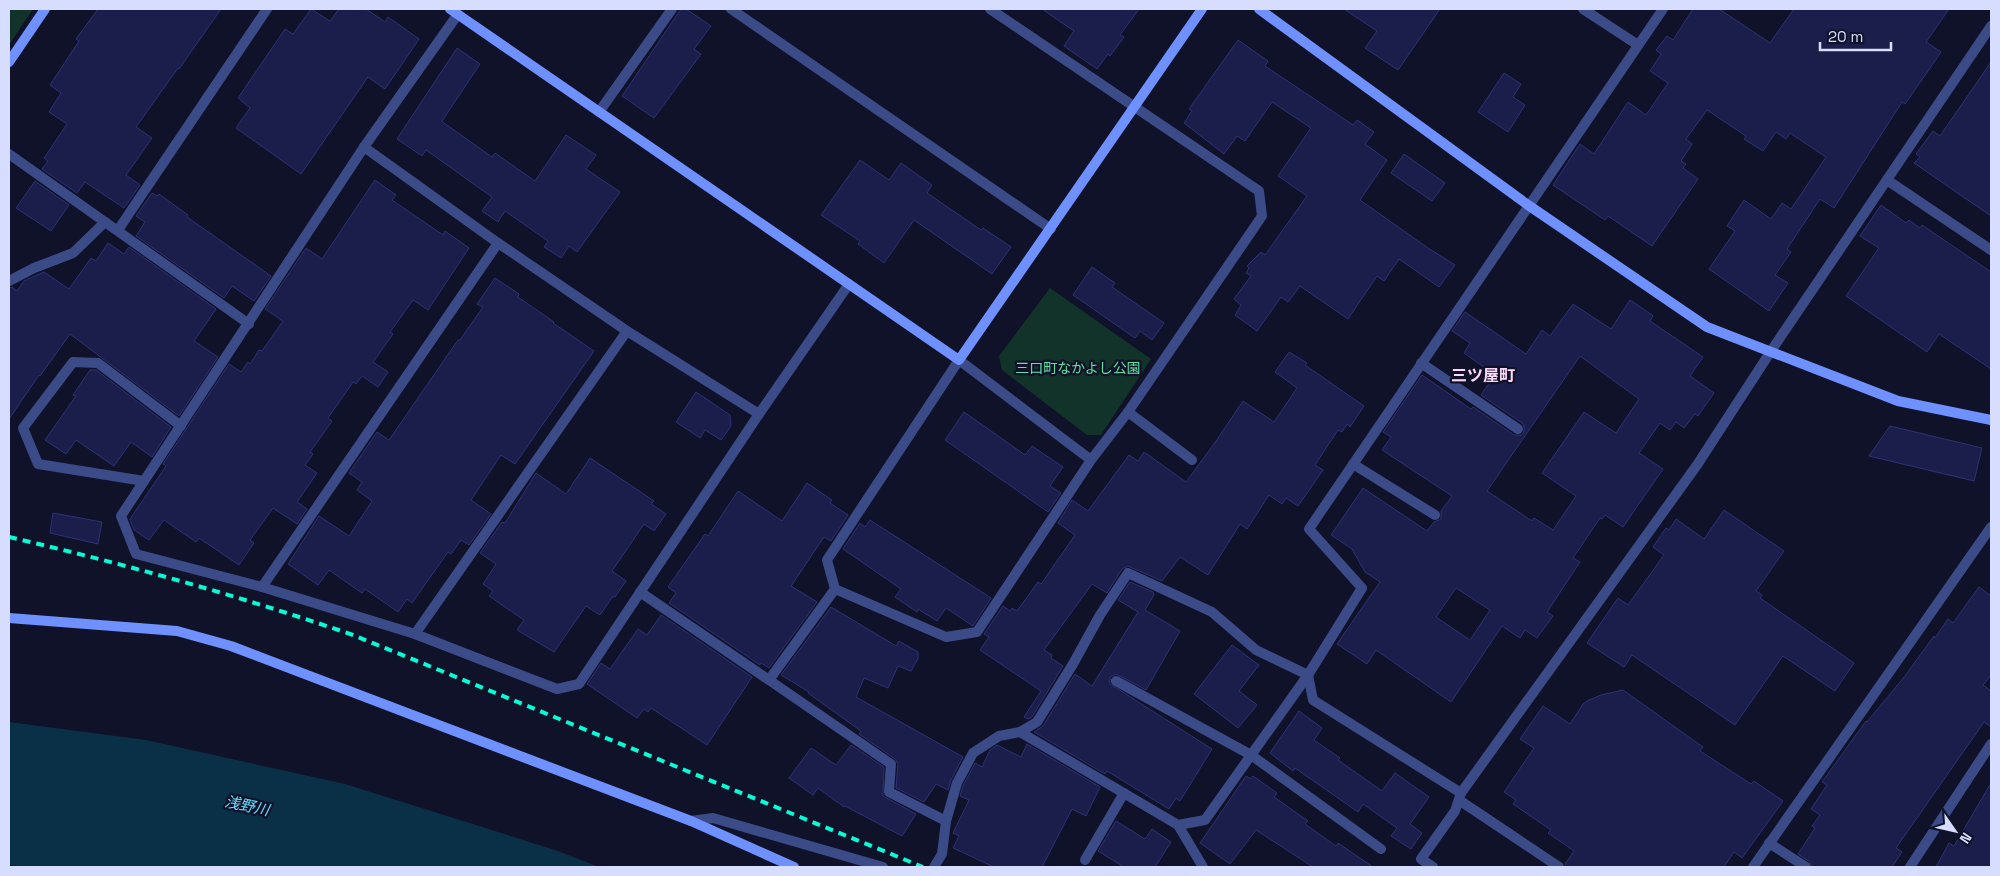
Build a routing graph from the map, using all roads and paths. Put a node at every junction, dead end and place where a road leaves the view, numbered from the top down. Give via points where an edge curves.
1 (45, 9) edge
2 (267, 9) edge
3 (672, 9) edge
4 (731, 9) edge
5 (990, 9) edge
6 (1202, 9) edge
7 (1259, 9) edge
8 (1584, 9) edge
9 (1663, 9) edge
10 (454, 11) edge
11 (1991, 26) edge
12 (1638, 45) junction
13 (9, 62) edge
14 (1135, 108) junction
15 (599, 112) junction
16 (364, 147) junction
17 (9, 154) edge
18 (1887, 180) junction
19 (1528, 205) junction
20 (105, 222) junction
21 (1051, 229) junction
22 (118, 230) junction
23 (498, 243) junction
24 (1991, 250) edge
25 (9, 281) edge
26 (849, 284) junction
27 (249, 324) junction
28 (627, 331) junction
29 (1771, 350) junction
30 (959, 360) junction
31 (1421, 363) junction
32 (1128, 412) junction
33 (759, 414) junction
34 (1991, 420) edge
35 (181, 426) junction
36 (1518, 428) dead end
37 (1091, 460) junction
38 (1192, 460) dead end
39 (1352, 464) junction
40 (144, 481) junction
41 (1435, 515) dead end
42 (1991, 527) edge
43 (262, 587) junction
44 (835, 589) junction
45 (640, 592) junction
46 (9, 618) edge
47 (415, 634) junction
48 (1308, 675) junction
49 (769, 680) junction
50 (1116, 681) dead end
51 (1020, 732) junction
52 (1991, 744) edge
53 (1251, 755) junction
54 (1124, 793) junction
55 (1460, 797) junction
56 (691, 821) junction
57 (946, 821) junction
58 (1178, 826) junction
59 (1769, 843) junction
60 (1381, 849) dead end
61 (1085, 860) dead end
62 (794, 867) edge
63 (883, 867) edge
64 (934, 867) edge
65 (1203, 867) edge
66 (1434, 867) edge
67 (1560, 867) edge
68 (1753, 867) edge
69 (1806, 867) edge
70 (1910, 867) edge

1 - 13 street
2 - 22 street
3 - 15 street
4 - 21 street
5 - 14 street
6 - 14 street
7 - 19 street
8 - 12 street
9 - 12 street
10 - 15 street
10 - 16 street
11 - 18 street
12 - 19 street
14 - 21 street
14 - 32 street via 1259,190 1262,216
15 - 26 street
16 - 23 street
16 - 27 street
17 - 20 street
18 - 24 street
18 - 29 street
19 - 29 street via 1707,327
19 - 31 street
20 - 22 street
20 - 25 street via 73,253
21 - 30 street
22 - 27 street
23 - 28 street
23 - 43 street
26 - 30 street
26 - 33 street
27 - 35 street
28 - 33 street
28 - 47 street
29 - 34 street via 1898,401
29 - 55 street via 1697,465
30 - 37 street
30 - 44 street via 827,560
31 - 36 street
31 - 39 street
32 - 37 street
32 - 38 street
33 - 45 street
35 - 40 street
35 - 40 street via 98,363 74,362 23,428 38,464
37 - 44 street via 977,632 946,637
39 - 41 street
39 - 48 street via 1309,529 1362,588
40 - 43 street via 121,516 136,554
42 - 59 street
43 - 47 street
44 - 49 street
45 - 47 street via 579,684 557,689
45 - 49 street
46 - 56 street via 177,631 231,646
48 - 51 street via 1256,650 1212,612 1128,573 1037,722
48 - 53 street
48 - 55 street via 1313,700
49 - 57 street via 891,764 889,792
50 - 53 street
51 - 54 street
51 - 57 street via 999,736 973,753 957,783
52 - 70 street
53 - 58 street via 1204,820
53 - 60 street
54 - 58 street
54 - 61 street
55 - 66 street via 1455,811 1422,859
55 - 67 street
56 - 62 street
56 - 63 street via 713,818
57 - 64 street via 942,854
58 - 65 street
59 - 68 street
59 - 69 street

